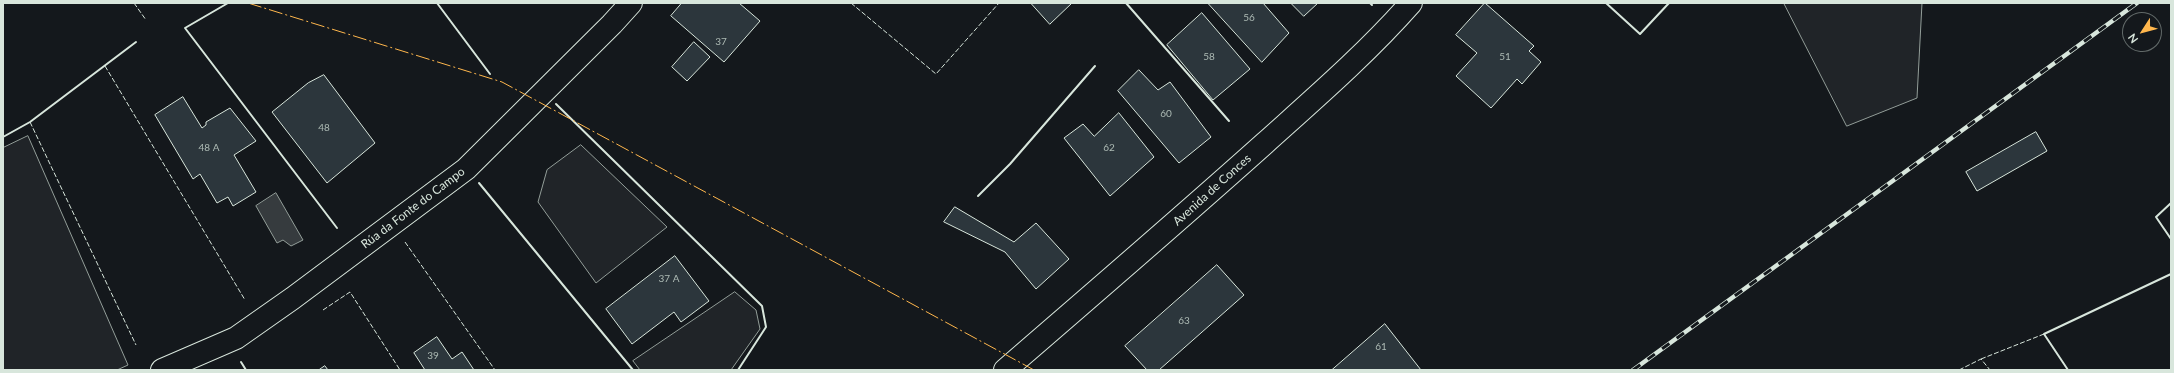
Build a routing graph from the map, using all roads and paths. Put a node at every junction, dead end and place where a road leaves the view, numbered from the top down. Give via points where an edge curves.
1 (631, 3) edge
2 (1411, 3) edge
3 (162, 370) edge
4 (1004, 370) edge

1 - 3 street, Rúa da Fonte do Campo via 466,168 236,338
2 - 4 street, Avenida de Conces via 1381,37 1306,106 1187,213

